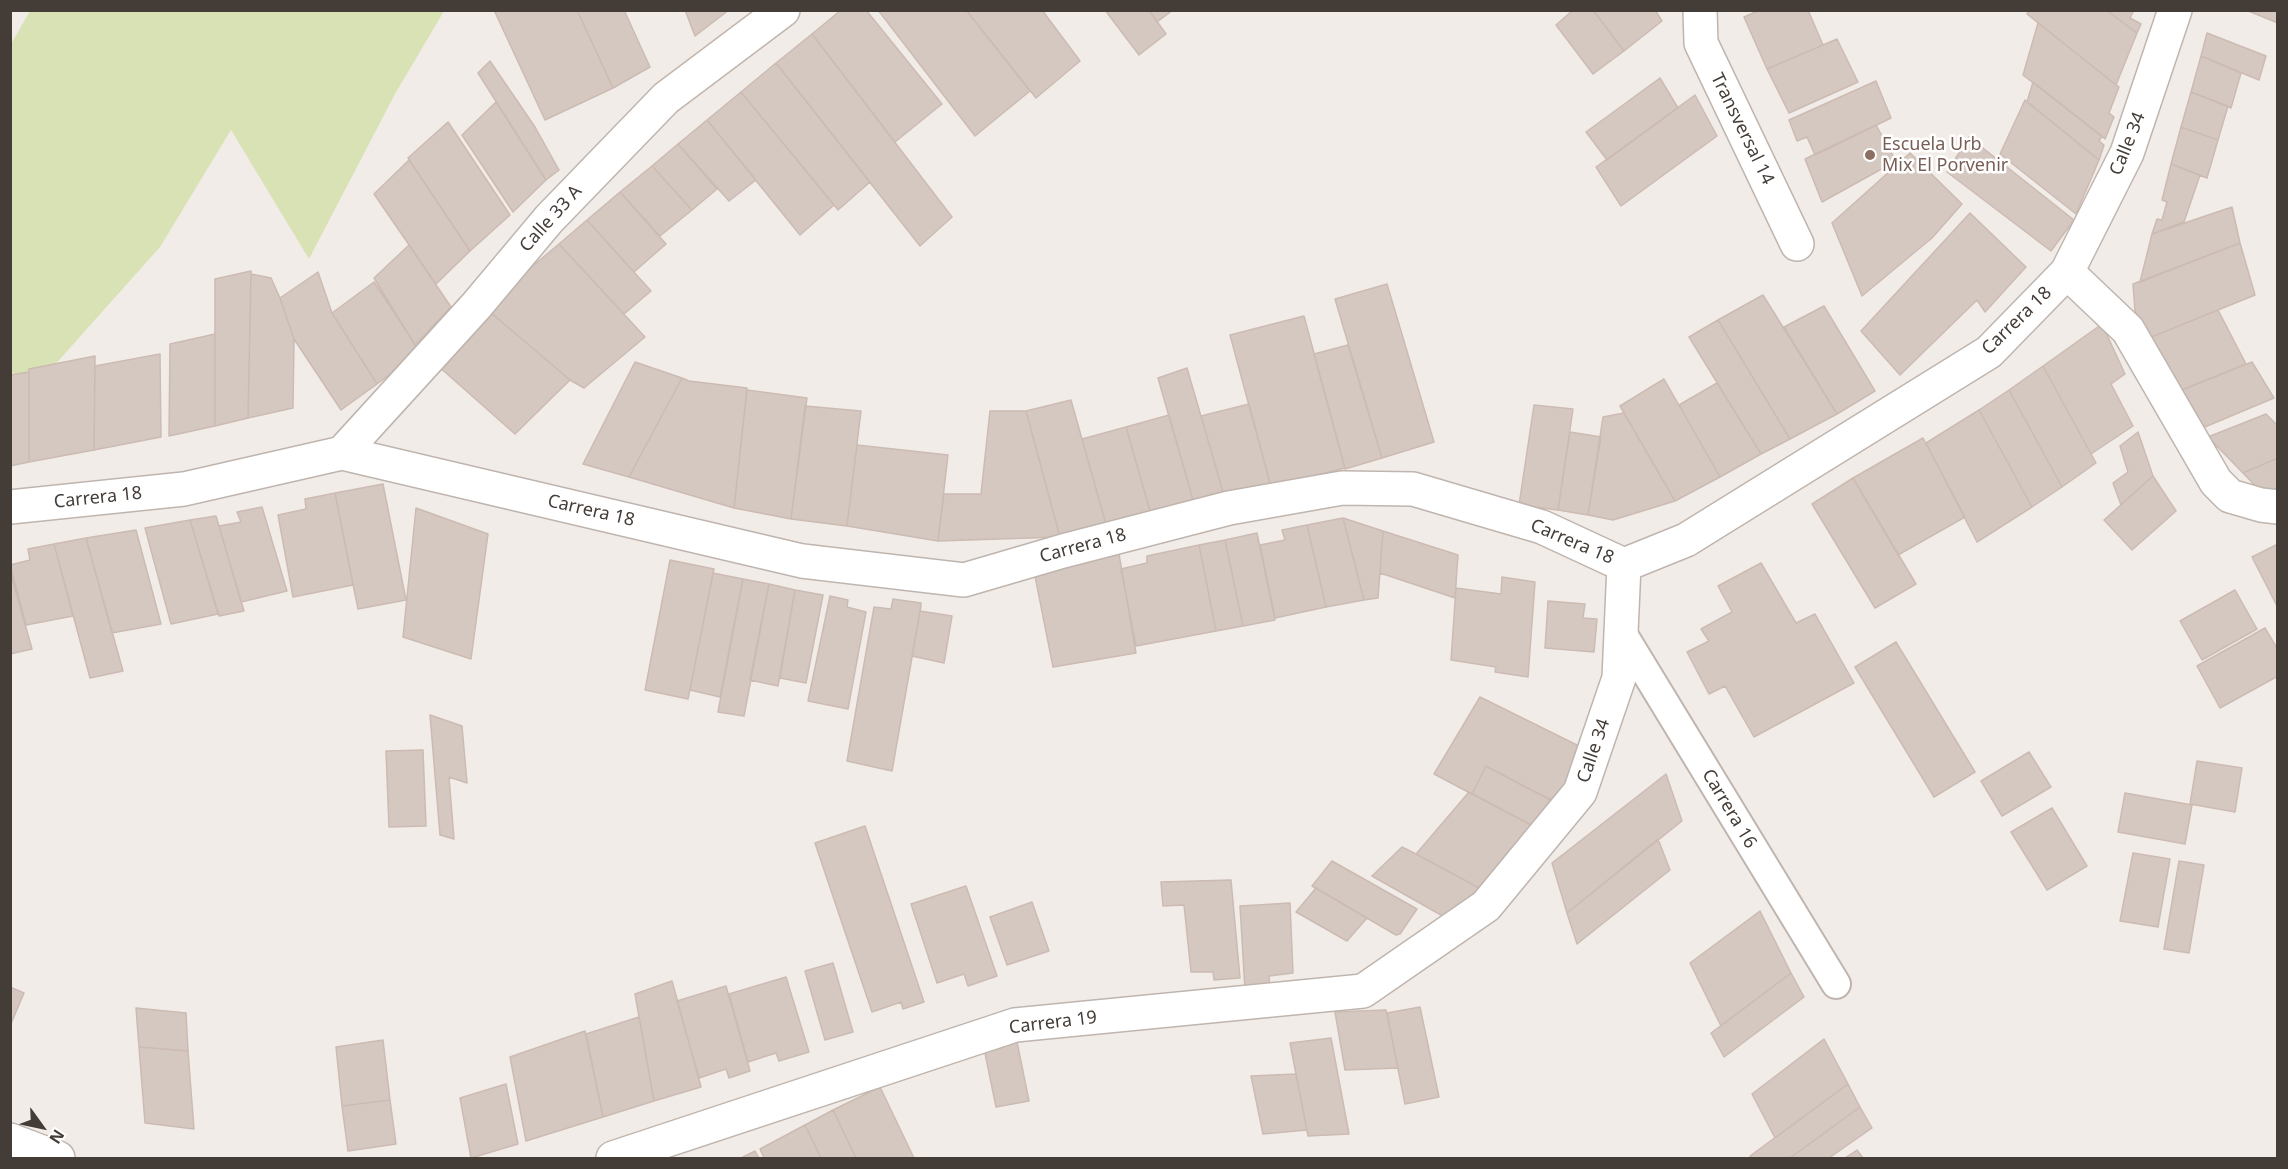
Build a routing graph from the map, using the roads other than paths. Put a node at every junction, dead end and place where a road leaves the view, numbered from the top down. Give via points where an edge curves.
1 (783, 10) edge
2 (1700, 10) edge
3 (2175, 10) edge
4 (1797, 244) dead end
5 (2067, 272) junction
6 (342, 453) junction
7 (2269, 506) edge
8 (10, 507) edge
9 (1624, 565) junction
10 (1622, 633) junction
11 (1486, 906) joint
12 (1836, 984) dead end
13 (10, 1140) edge
14 (58, 1158) edge
15 (613, 1158) edge

1 - 6 street, Calle 33 A via 666,98 549,219
2 - 4 street, Transversal 14 via 1701,43
3 - 5 street, Calle 34 via 2127,153
5 - 7 street via 2128,330 2216,482 2230,496
5 - 9 street, Carrera 18 via 1989,352 1686,540
6 - 8 street, Carrera 18 via 184,489
6 - 9 street, Carrera 18 via 802,561 964,580 1229,508 1342,488 1413,489 1542,527
9 - 10 street, Calle 34
10 - 11 street, Calle 34 via 1619,678 1580,792
10 - 12 lane, Carrera 16
11 - 15 street, Carrera 19 via 1363,991 1015,1025
13 - 14 street

